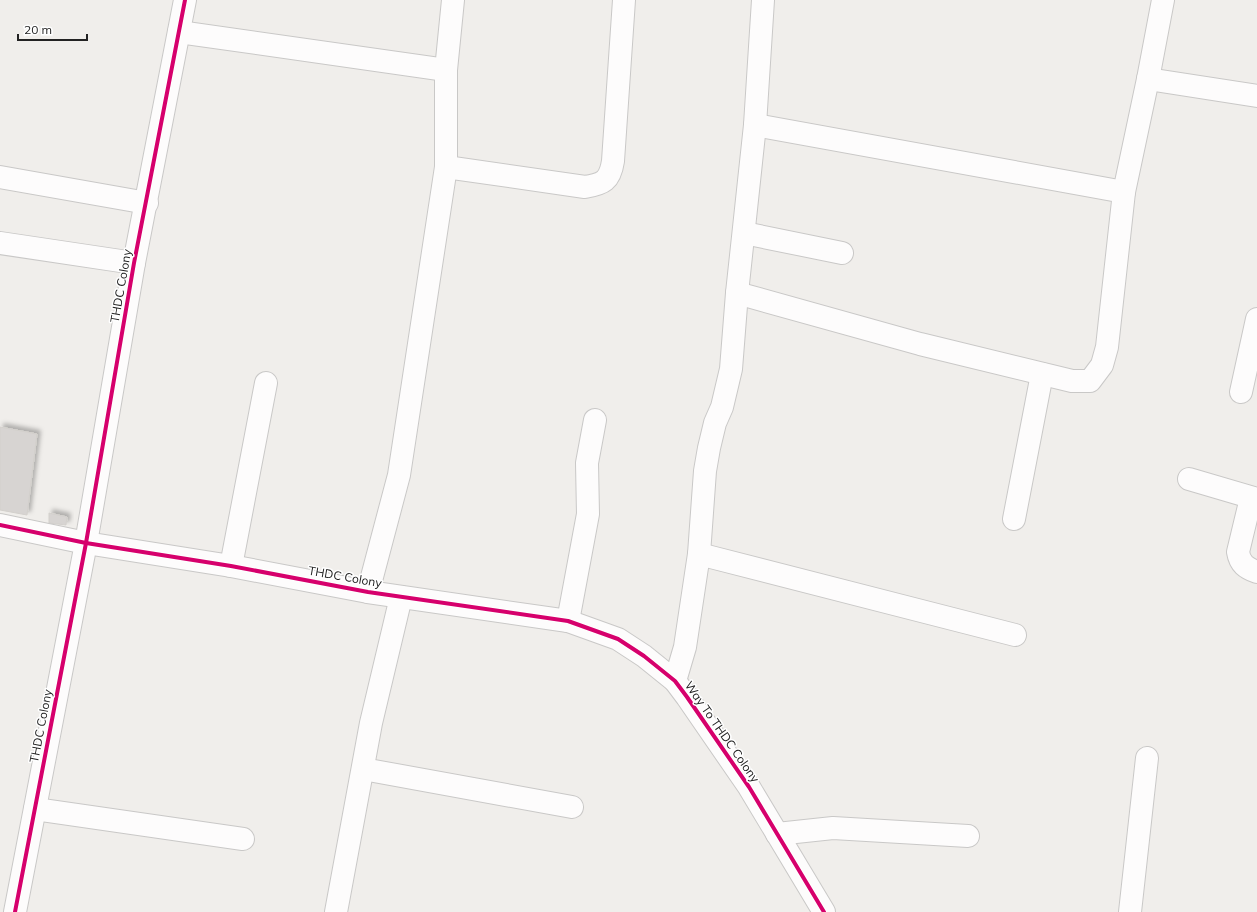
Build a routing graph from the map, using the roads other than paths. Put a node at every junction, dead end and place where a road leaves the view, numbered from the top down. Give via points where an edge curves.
1 (185, 0) edge
2 (453, 0) edge
3 (624, 0) edge
4 (763, 0) edge
5 (1163, 0) edge
6 (179, 32) junction
7 (446, 70) junction
8 (1148, 79) junction
9 (1257, 96) edge
10 (755, 126) junction
11 (446, 167) junction
12 (0, 177) edge
13 (1124, 192) junction
14 (147, 203) junction
15 (744, 233) junction
16 (0, 243) edge
17 (842, 253) dead end
18 (134, 263) junction
19 (737, 293) junction
20 (1257, 319) edge
21 (1042, 374) junction
22 (266, 384) dead end
23 (1240, 392) dead end
24 (595, 420) dead end
25 (1189, 479) dead end
26 (1254, 498) edge
27 (1014, 519) dead end
28 (0, 525) edge
29 (86, 543) junction
30 (699, 554) junction
31 (231, 566) junction
32 (1257, 572) edge
33 (385, 595) junction
34 (568, 621) junction
35 (1015, 635) dead end
36 (675, 681) junction
37 (1147, 758) dead end
38 (363, 769) junction
39 (572, 807) dead end
40 (35, 809) junction
41 (778, 834) junction
42 (968, 836) dead end
43 (243, 839) dead end
44 (15, 912) edge
45 (336, 912) edge
46 (824, 912) edge
47 (1130, 912) edge

1 - 6 street, THDC Colony
2 - 7 street
3 - 11 street via 613,161 612,171 606,181 585,188
4 - 10 street
5 - 8 street
6 - 7 street
6 - 14 street, THDC Colony
7 - 11 street
8 - 9 street
8 - 13 street
10 - 13 street
10 - 15 street
11 - 33 street via 399,475
12 - 14 street
13 - 21 street via 1107,347 1102,365 1090,381 1072,381
14 - 18 street, THDC Colony
15 - 17 street
15 - 19 street
16 - 18 street
18 - 29 street, THDC Colony
19 - 21 street via 920,344
19 - 30 street via 728,383 715,423 705,470
20 - 23 street
21 - 27 street
22 - 31 street
24 - 34 street via 587,463 588,514
25 - 26 street
26 - 32 street via 1238,552 1243,565
28 - 29 street, THDC Colony
29 - 31 street, THDC Colony
29 - 40 street, THDC Colony
30 - 35 street
30 - 36 street via 685,647
31 - 33 street, THDC Colony
33 - 34 street, Way To THDC Colony
33 - 38 street via 371,723
34 - 36 street, Way To THDC Colony via 618,639
36 - 41 street, Way To THDC Colony via 749,787
37 - 47 street
38 - 39 street
38 - 45 street
40 - 43 street
40 - 44 street, THDC Colony
41 - 42 street via 833,828
41 - 46 street, Way To THDC Colony

